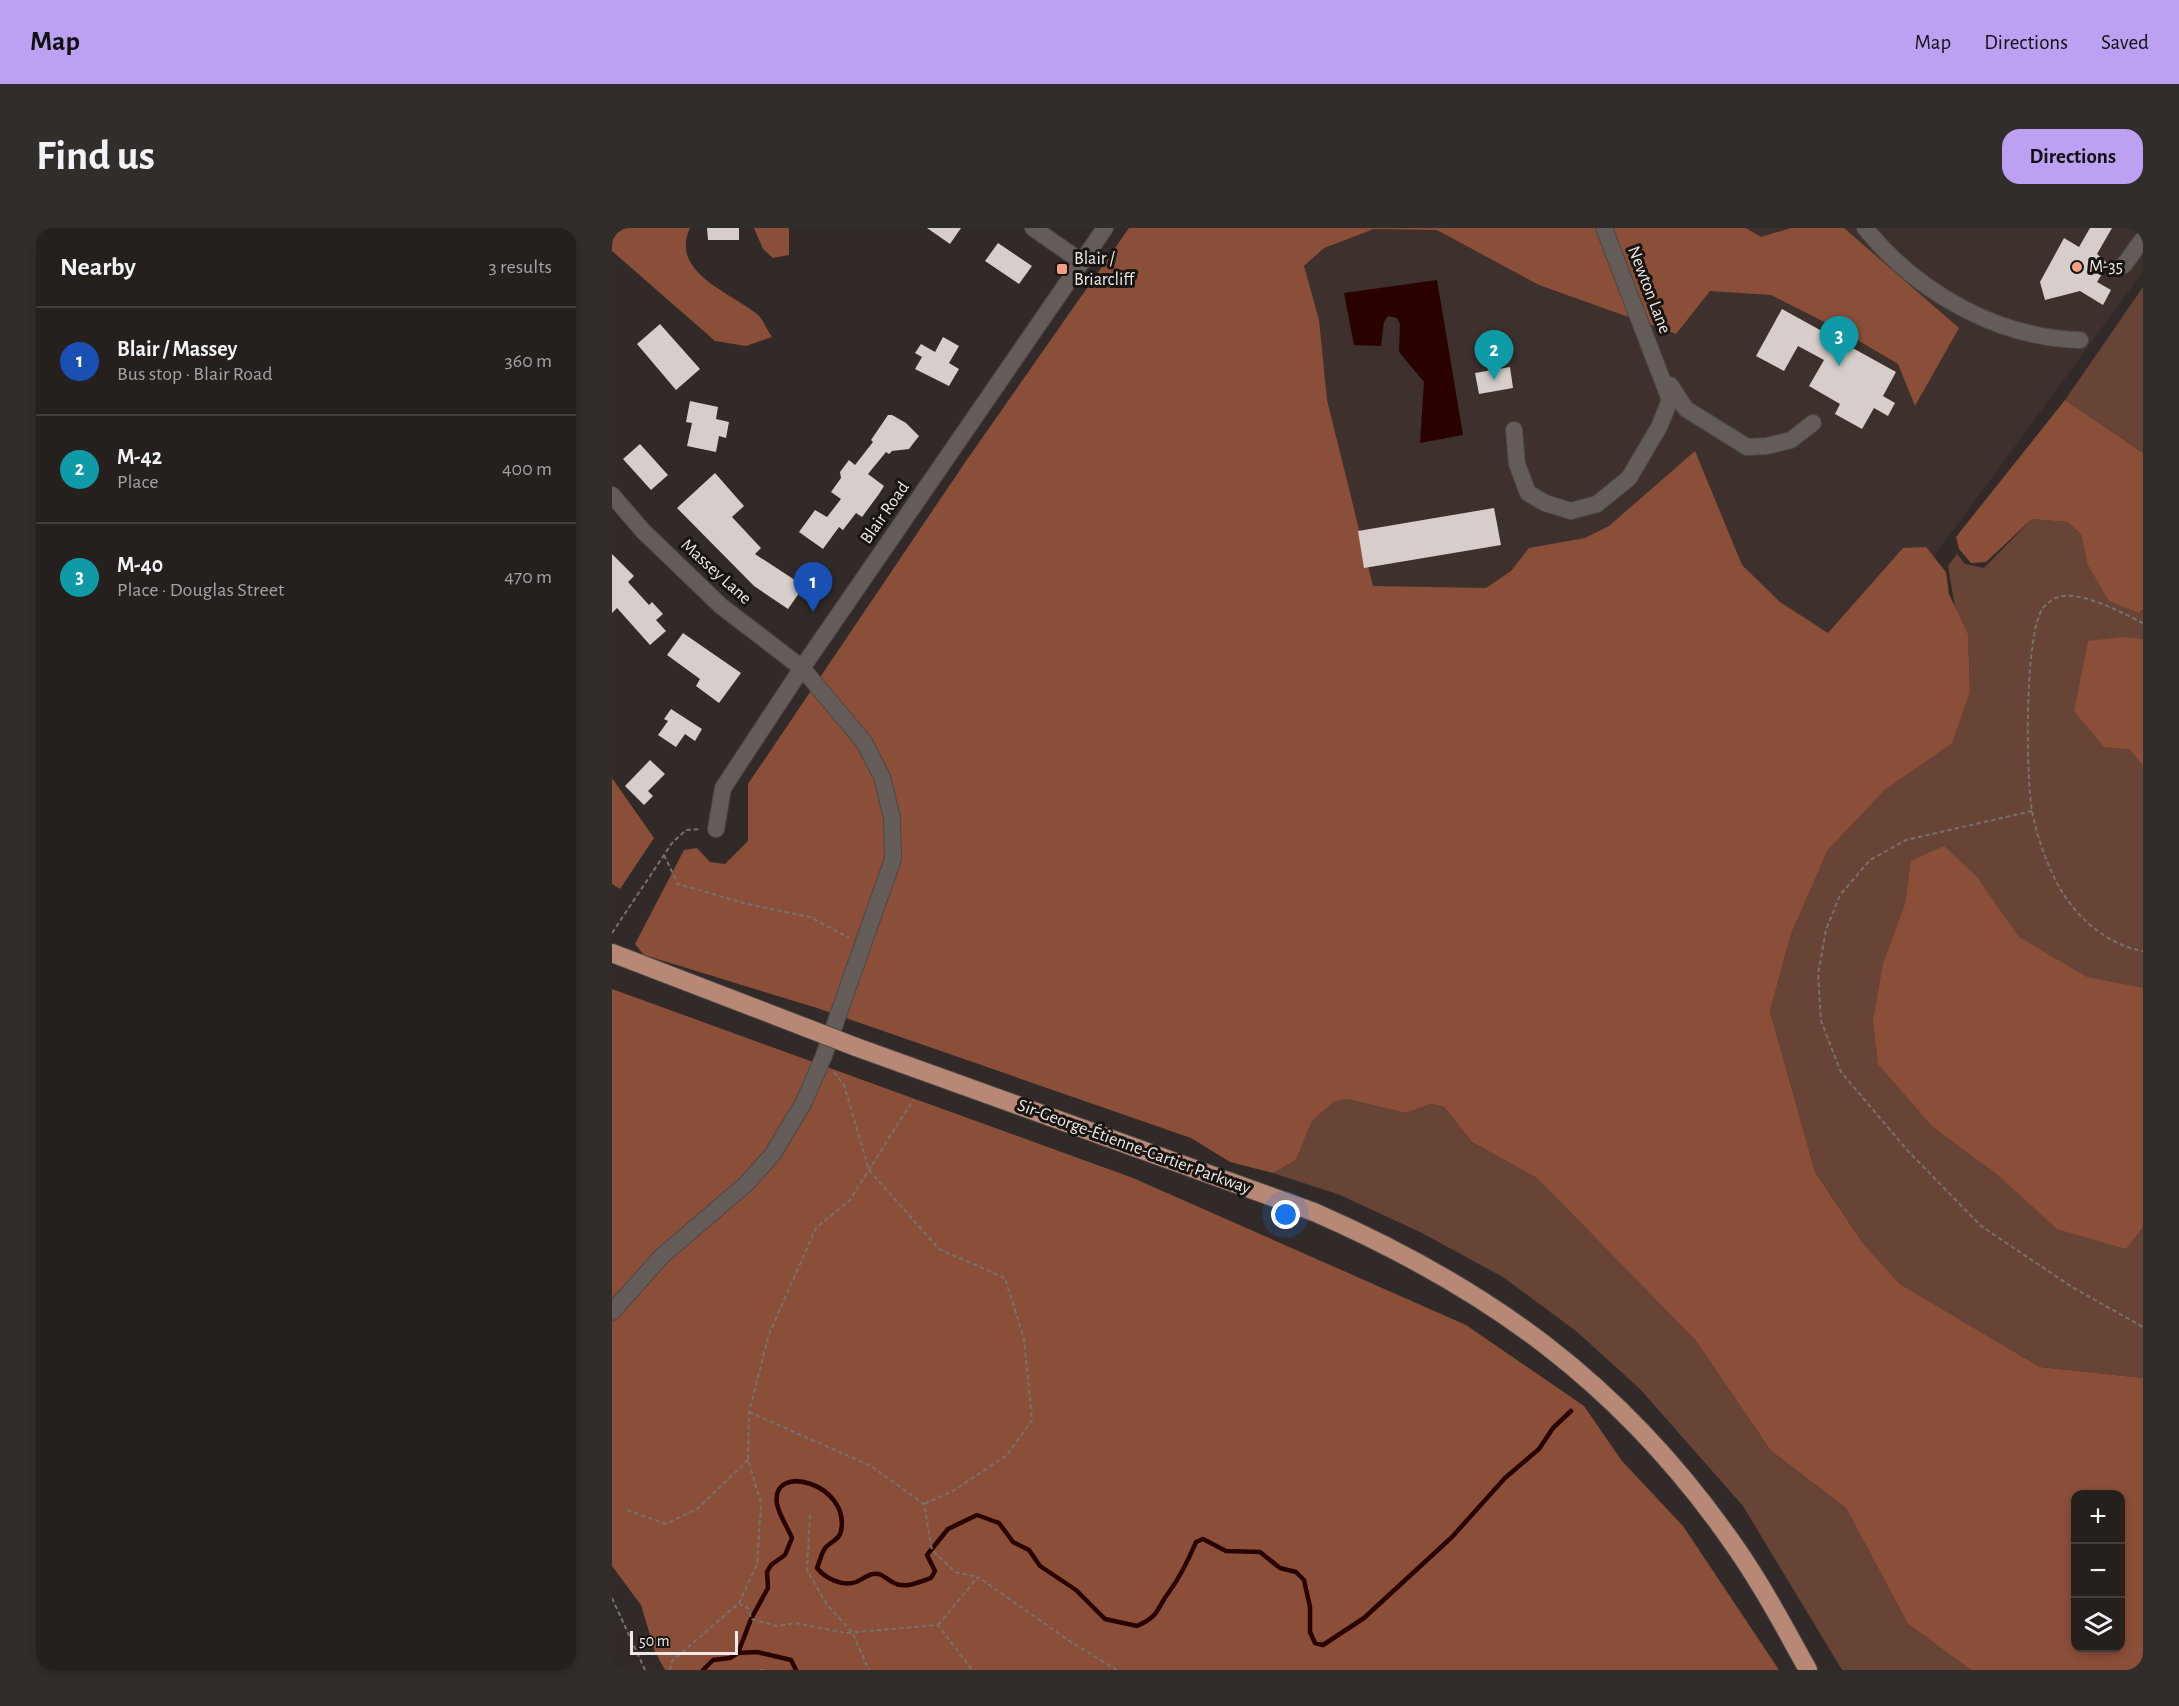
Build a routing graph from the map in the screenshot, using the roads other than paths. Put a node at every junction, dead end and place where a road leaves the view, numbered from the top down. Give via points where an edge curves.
1 (1033, 228) edge
2 (1105, 228) edge
3 (1604, 228) edge
4 (1865, 228) edge
5 (2143, 238) edge
6 (1082, 262) junction
7 (2124, 265) dead end
8 (2080, 340) dead end
9 (1658, 366) junction
10 (1814, 423) dead end
11 (1514, 430) dead end
12 (612, 495) edge
13 (802, 668) junction
14 (716, 829) road end
15 (612, 953) edge
16 (612, 1312) edge
17 (1808, 1670) edge

1 - 6 street
2 - 6 street, Blair Road
3 - 9 street, Newton Lane
4 - 8 street via 1914,274 1975,315 2031,336
5 - 7 street
6 - 13 street, Blair Road
9 - 10 street via 1686,409 1747,447 1791,440
9 - 11 street via 1670,400 1659,427 1629,478 1597,504 1571,511 1528,493 1517,464
12 - 13 street, Massey Lane via 643,531 721,606
13 - 14 street, Blair Road via 723,788
13 - 16 street, Massey Lane via 864,742 882,777 892,818 893,859 823,1058 803,1104 772,1155 747,1184 662,1256
15 - 17 main road, Sir-George-Étienne-Cartier Parkway, bridge via 856,1047 1314,1212 1377,1239 1495,1308 1534,1334 1609,1398 1677,1471 1735,1546

